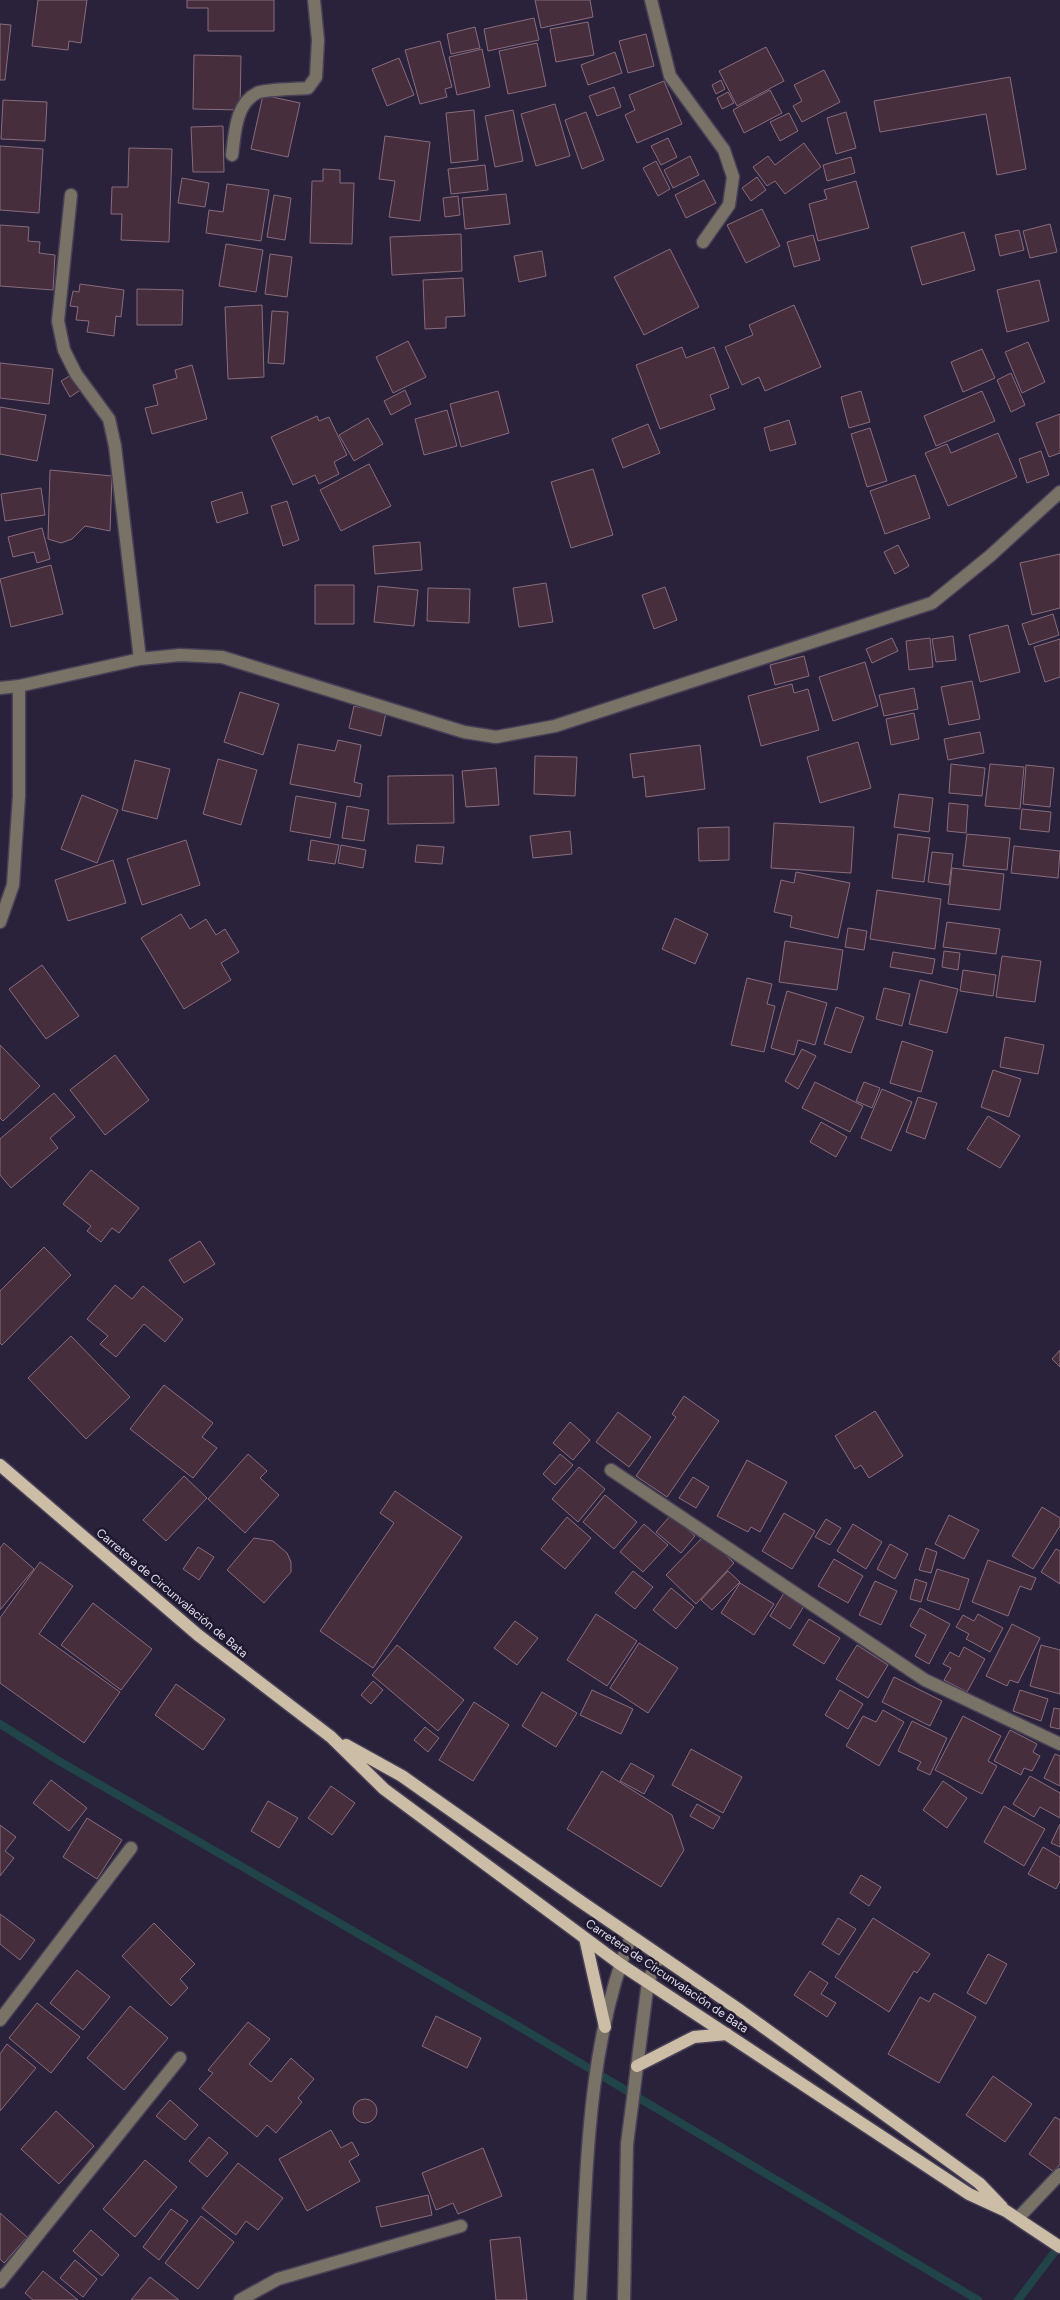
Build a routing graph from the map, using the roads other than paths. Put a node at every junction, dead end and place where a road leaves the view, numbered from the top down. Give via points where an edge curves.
1 (314, 0) edge
2 (651, 0) edge
3 (232, 155) dead end
4 (71, 195) dead end
5 (703, 242) dead end
6 (1060, 492) edge
7 (140, 659) junction
8 (19, 686) junction
9 (0, 688) edge
10 (0, 922) edge
11 (0, 1465) edge
12 (611, 1470) dead end
13 (331, 1737) junction
14 (1060, 1744) edge
15 (131, 1848) dead end
16 (631, 1936) junction
17 (585, 1938) junction
18 (659, 1956) junction
19 (620, 1964) junction
20 (648, 1982) junction
21 (0, 2020) edge
22 (605, 2027) junction
23 (727, 2034) junction
24 (180, 2058) dead end
25 (637, 2070) junction
26 (1060, 2174) edge
27 (1006, 2211) junction
28 (1018, 2218) junction
29 (461, 2226) dead end
30 (1060, 2247) edge
31 (0, 2282) edge
32 (240, 2300) edge
33 (580, 2300) edge
34 (624, 2300) edge

1 - 3 street via 318,40 316,77 308,88 258,92 246,102 238,114
2 - 5 street via 670,76 724,150 733,177 730,205
4 - 7 street via 58,321 64,350 76,374 109,418
6 - 7 street via 932,603 565,723 496,737 464,732 222,657 180,655
7 - 8 street
8 - 9 street
8 - 10 street via 19,796 13,885
11 - 13 main road, Carretera de Circunvalación de Bata via 198,1635
12 - 14 street via 925,1680
13 - 16 main road, Carretera de Circunvalación de Bata via 402,1776
13 - 17 main road, Carretera de Circunvalación de Bata via 384,1789
15 - 21 street
16 - 18 main road, Carretera de Circunvalación de Bata
16 - 19 street
17 - 19 main road, Carretera de Circunvalación de Bata
17 - 22 main road
18 - 20 street
18 - 27 main road, Carretera de Circunvalación de Bata via 741,2011 979,2183
19 - 20 main road, Carretera de Circunvalación de Bata
19 - 22 street
20 - 23 main road, Carretera de Circunvalación de Bata
20 - 25 street
22 - 33 street via 591,2111
23 - 25 main road via 694,2036
23 - 27 main road, Carretera de Circunvalación de Bata via 969,2194
24 - 31 street
25 - 34 street via 627,2144
26 - 28 street
27 - 28 main road, Carretera de Circunvalación de Bata
28 - 30 main road, Carretera de Circunvalación de Bata
29 - 32 street via 278,2279

